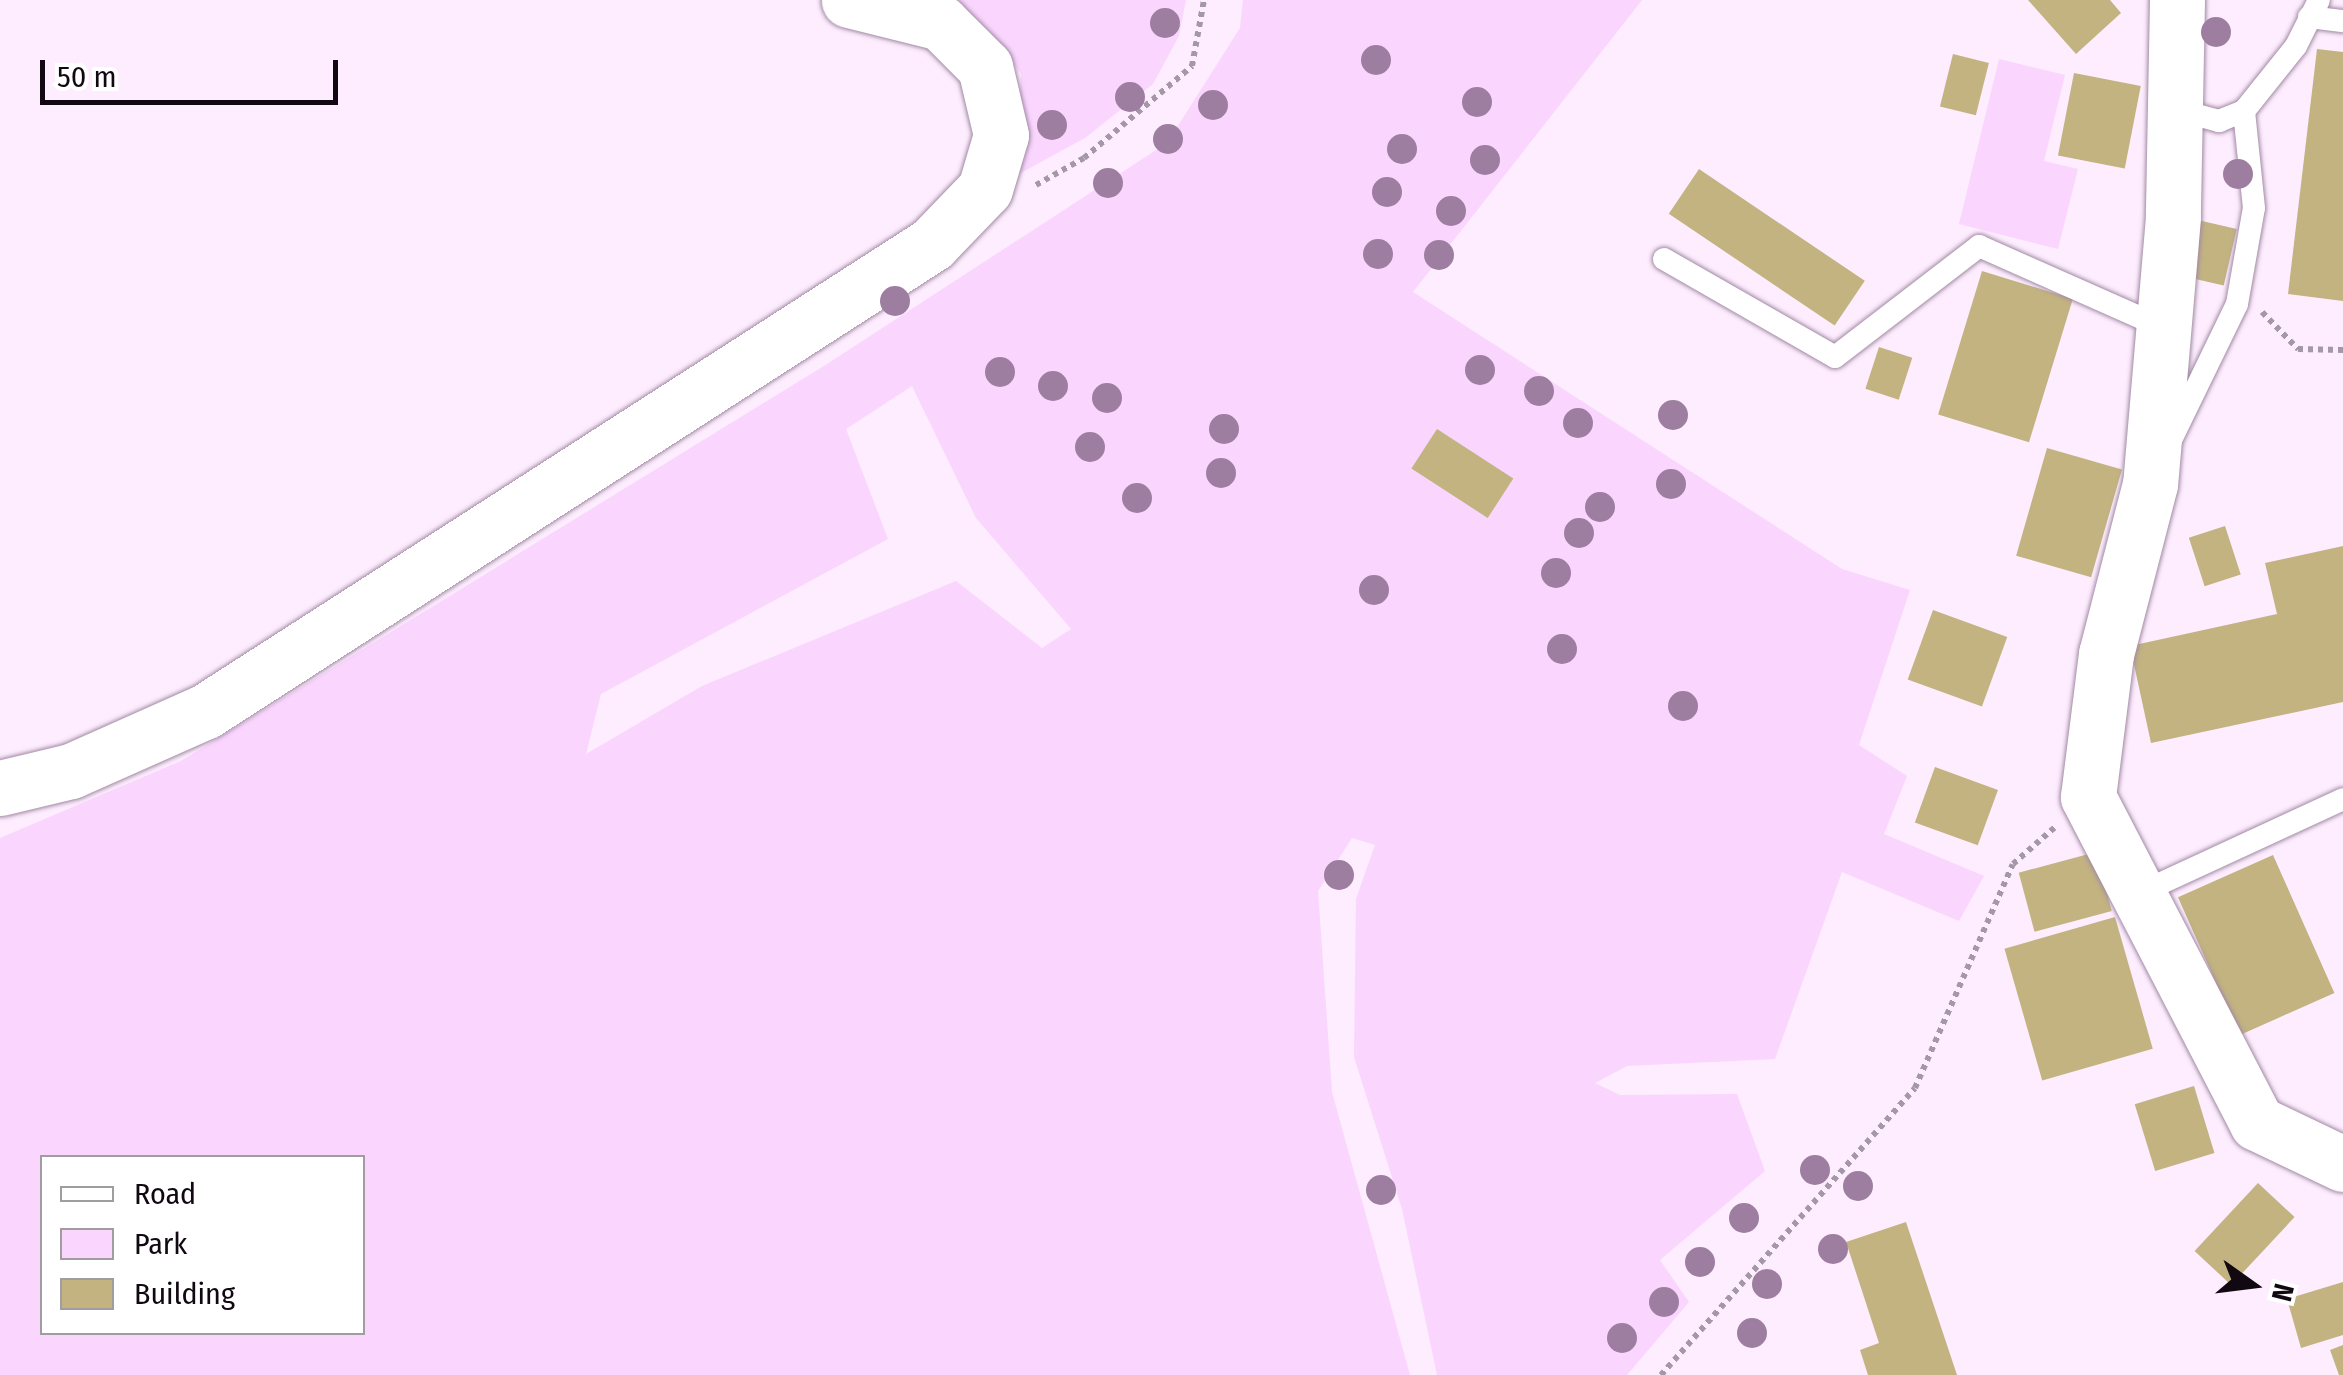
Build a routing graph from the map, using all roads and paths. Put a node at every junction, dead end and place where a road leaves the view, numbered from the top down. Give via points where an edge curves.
1 (850, 0) edge
2 (1204, 0) edge
3 (2177, 0) edge
4 (2314, 9) edge
5 (2343, 22) edge
6 (2175, 109) junction
7 (2244, 111) junction
8 (1034, 186) dead end
9 (1664, 259) dead end
10 (2237, 304) junction
11 (2164, 328) junction
12 (2343, 350) edge
13 (2150, 484) junction
14 (0, 788) edge
15 (2088, 797) junction
16 (2343, 800) edge
17 (2142, 892) junction
18 (2343, 1164) edge
19 (1661, 1375) edge

1 - 14 street via 940,23 985,67 1001,135 985,189 932,244 206,711 71,771
2 - 8 path via 1192,66 1084,158
3 - 6 street
4 - 5 lane
4 - 7 lane via 2296,46
6 - 7 lane via 2218,121
6 - 11 street
7 - 10 lane via 2254,208
9 - 11 lane via 1835,357 1979,246
10 - 12 path via 2271,314 2298,349
10 - 13 lane
11 - 13 street
13 - 15 street via 2106,654
15 - 17 street
15 - 19 path via 2013,864 1915,1088
16 - 17 lane
17 - 18 street via 2257,1123

